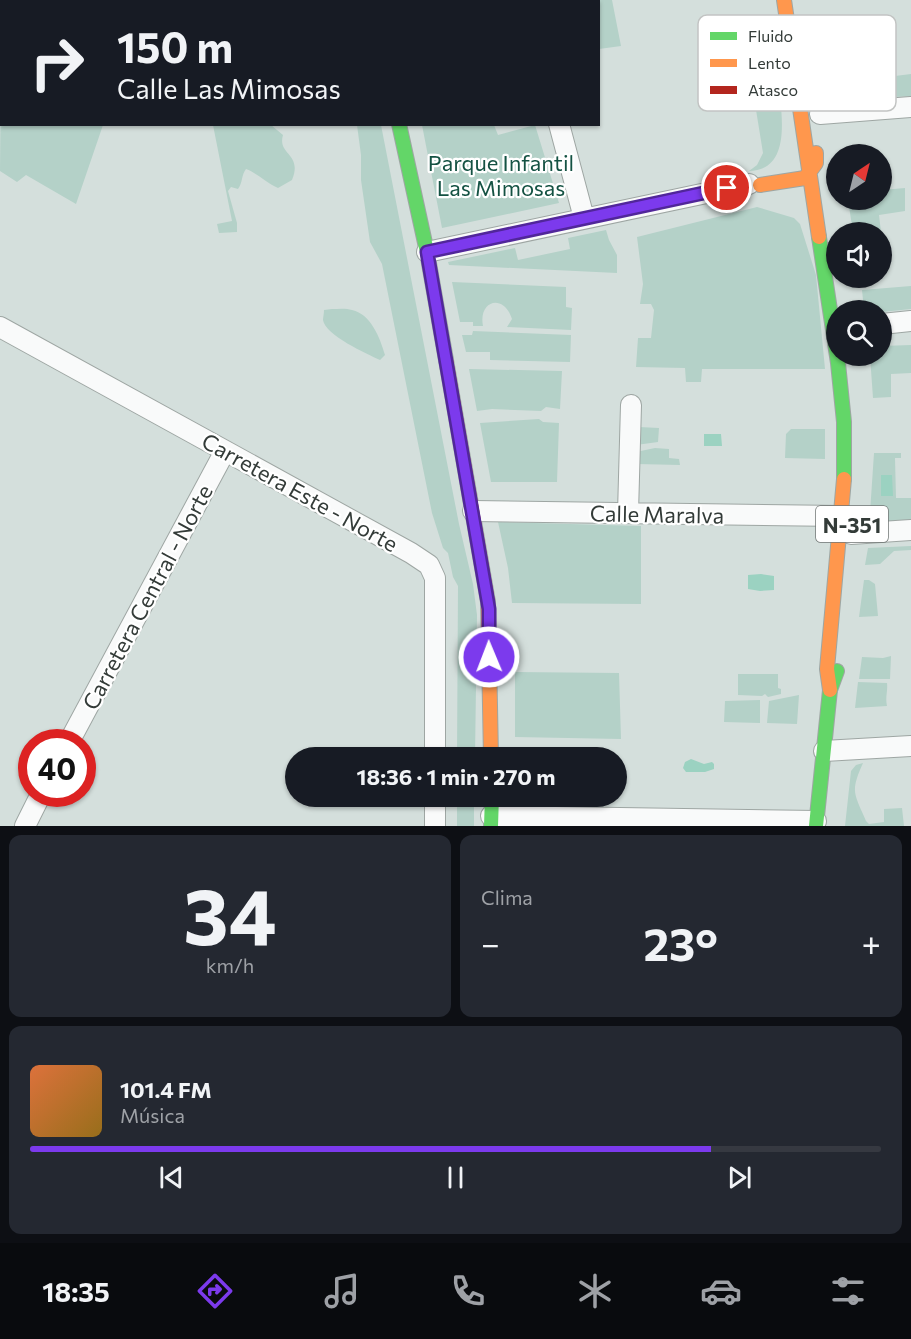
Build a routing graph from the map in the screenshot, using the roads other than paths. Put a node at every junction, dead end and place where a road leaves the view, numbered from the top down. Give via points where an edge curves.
1 (784, 0) edge
2 (792, 0) edge
3 (786, 15) edge
4 (794, 15) edge
5 (911, 107) edge
6 (896, 108) edge
7 (792, 111) edge
8 (801, 111) edge
9 (810, 111) edge
10 (859, 111) edge
11 (820, 114) dead end
12 (399, 126) edge
13 (560, 126) edge
14 (792, 143) dead end
15 (825, 146) dead end
16 (826, 153) edge
17 (776, 168) dead end
18 (811, 172) junction
19 (757, 182) junction
20 (584, 218) junction
21 (427, 252) junction
22 (824, 270) junction
23 (838, 300) edge
24 (911, 321) edge
25 (892, 323) edge
26 (0, 327) edge
27 (631, 405) dead end
28 (225, 451) junction
29 (858, 461) dead end
30 (473, 511) junction
31 (628, 513) junction
32 (841, 516) junction
33 (911, 530) edge
34 (851, 534) junction
35 (830, 690) junction
36 (76, 729) edge
37 (911, 746) edge
38 (435, 747) edge
39 (491, 747) edge
40 (824, 751) junction
41 (34, 807) edge
42 (435, 807) edge
43 (492, 813) edge
44 (816, 824) edge
45 (25, 826) edge
46 (435, 826) edge

1 - 3 main road, N-351
2 - 4 main road
5 - 6 street
7 - 14 main road
8 - 18 main road, N-351
9 - 18 main road via 817,157
10 - 11 street
12 - 21 main road
13 - 20 street
15 - 16 main road
17 - 19 main road
18 - 19 main road via 799,170
18 - 22 main road, N-351
18 - 23 main road via 820,180
19 - 20 street
19 - 22 main road via 784,188 808,212
20 - 21 street
21 - 30 main road
22 - 32 main road, N-351 via 842,390 845,472
24 - 25 street
26 - 28 street, Carretera Este - Norte
27 - 31 street
28 - 36 street, Carretera Central - Norte
28 - 38 street, Carretera Este - Norte via 429,565 435,578
29 - 34 main road, N-351
30 - 31 street, Calle Maralva
30 - 39 main road via 489,609
31 - 32 street, Calle Maralva
32 - 35 main road, N-351 via 827,669
33 - 34 street
34 - 35 main road, N-351 via 840,662
35 - 40 main road, N-351
37 - 40 street
40 - 44 main road, N-351
41 - 45 street
42 - 46 street
43 - 44 street

